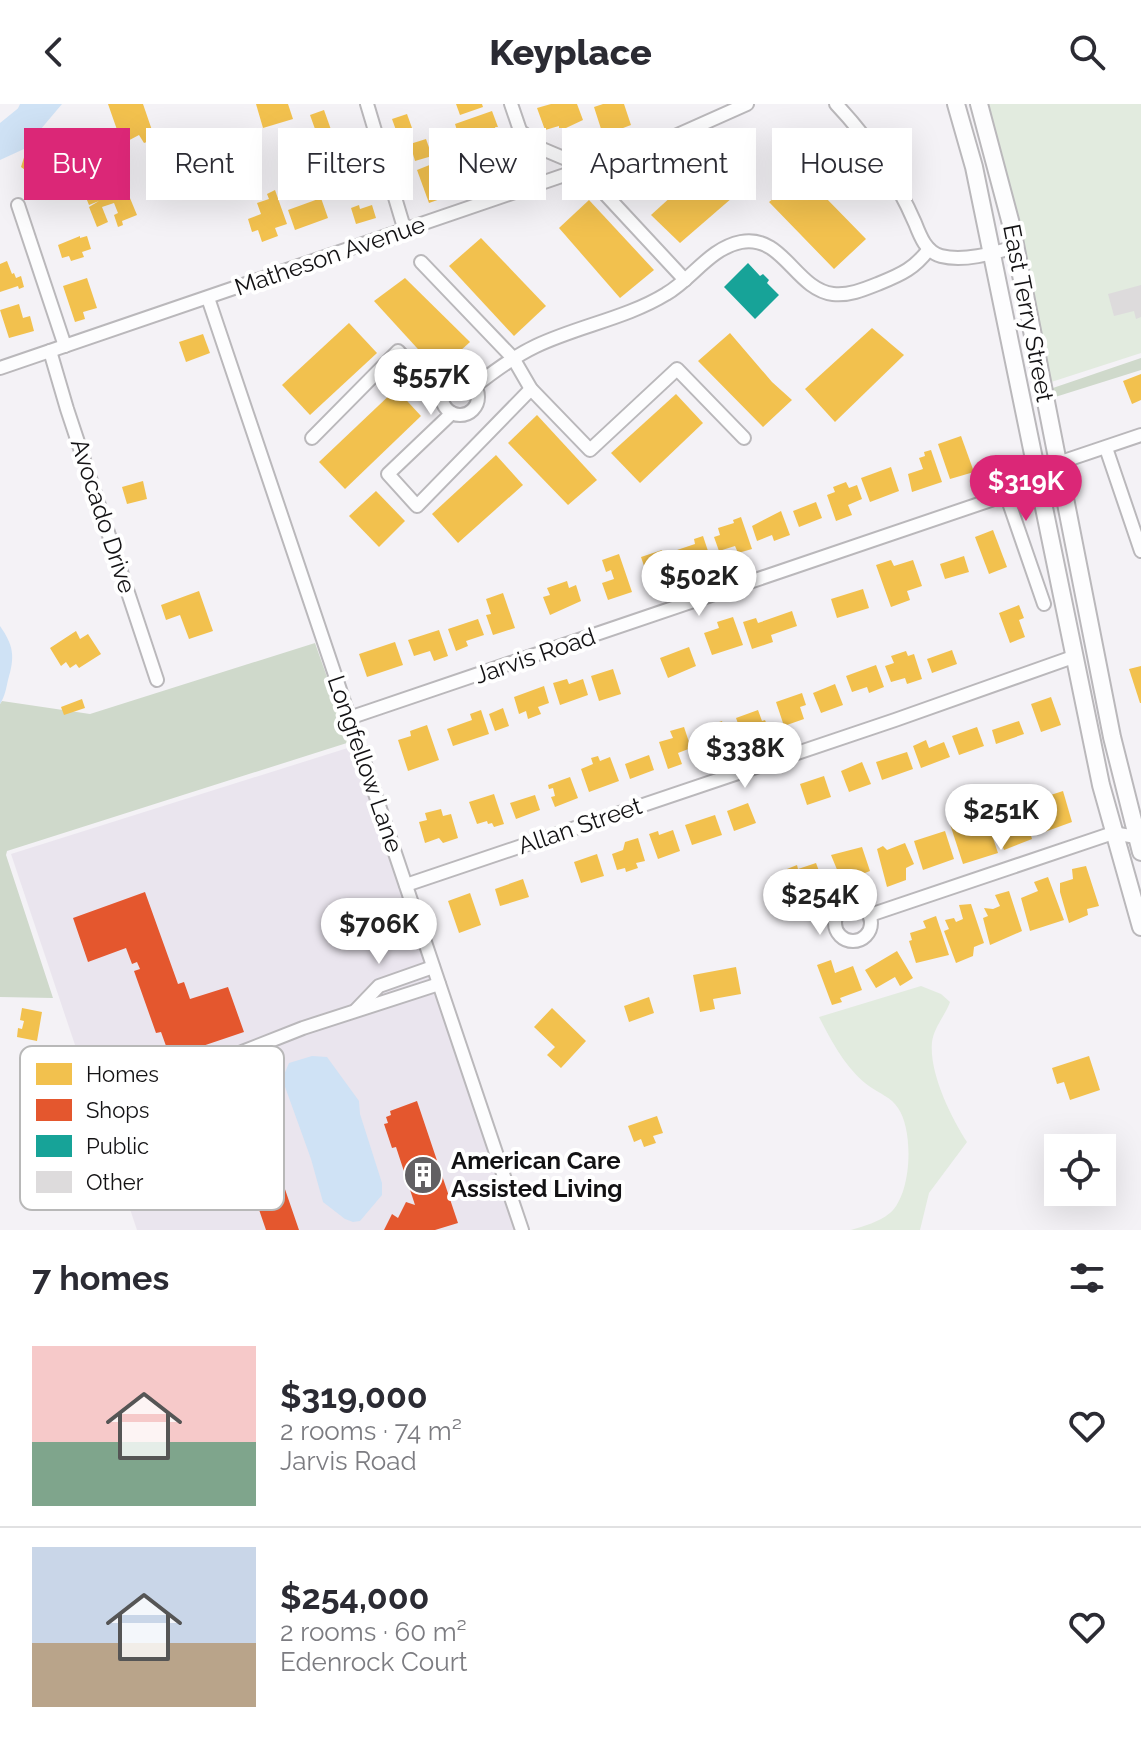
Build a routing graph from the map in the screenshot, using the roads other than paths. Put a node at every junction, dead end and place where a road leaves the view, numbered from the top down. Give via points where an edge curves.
1 (367, 104) edge
2 (511, 104) edge
3 (745, 104) edge
4 (836, 104) edge
5 (956, 104) edge
6 (979, 104) edge
7 (520, 128) edge
8 (693, 128) edge
9 (491, 200) edge
10 (611, 200) edge
11 (18, 205) dead end
12 (405, 231) junction
13 (1015, 247) junction
14 (929, 249) junction
15 (992, 253) junction
16 (421, 262) dead end
17 (685, 280) junction
18 (208, 298) junction
19 (65, 346) junction
20 (50, 351) junction
21 (513, 358) junction
22 (0, 368) edge
23 (474, 387) junction
24 (531, 389) junction
25 (442, 393) junction
26 (452, 413) junction
27 (1141, 435) edge
28 (312, 438) dead end
29 (744, 438) dead end
30 (1106, 448) junction
31 (1058, 463) junction
32 (1038, 484) junction
33 (1006, 494) junction
34 (1141, 551) edge
35 (1044, 604) dead end
36 (1073, 657) junction
37 (157, 680) dead end
38 (349, 718) junction
39 (1113, 833) junction
40 (1139, 841) edge
41 (406, 885) junction
42 (870, 915) dead end
43 (1141, 927) edge
44 (433, 967) junction
45 (439, 984) junction
46 (354, 1012) junction
47 (257, 1046) edge
48 (522, 1230) edge

1 - 12 street
2 - 7 street
3 - 8 street, Matheson Avenue
4 - 14 street via 881,157
5 - 15 street
6 - 13 street, East Terry Street
9 - 12 street, Matheson Avenue
10 - 17 street
11 - 19 street
12 - 18 street, Matheson Avenue
13 - 15 street
13 - 31 street, East Terry Street
14 - 15 street via 941,256
14 - 17 street via 908,272 841,294 820,290 778,252 752,241 725,248
15 - 32 street
16 - 21 street
17 - 21 street via 659,298
18 - 19 street, Matheson Avenue
18 - 38 street, Longfellow Lane
19 - 20 street, Matheson Avenue
20 - 22 street, Matheson Avenue
20 - 37 street, Avocado Drive
21 - 23 street
21 - 24 street
23 - 25 street via 454,380
23 - 26 street via 478,398 473,409
24 - 26 street via 417,506 388,474
24 - 29 street via 590,450 677,369
25 - 26 street
25 - 28 street via 398,351
27 - 30 street
30 - 31 street
30 - 34 street
31 - 40 street, East Terry Street via 1112,737
32 - 33 street, Jarvis Road
32 - 36 street
33 - 35 street
33 - 38 street, Jarvis Road
36 - 39 street
36 - 41 street, Allan Street
38 - 41 street, Longfellow Lane
39 - 40 street
39 - 42 street
39 - 43 street
41 - 44 street, Longfellow Lane
44 - 45 street, Longfellow Lane
44 - 46 street via 379,986
45 - 46 street
45 - 48 street, Longfellow Lane
46 - 47 street

